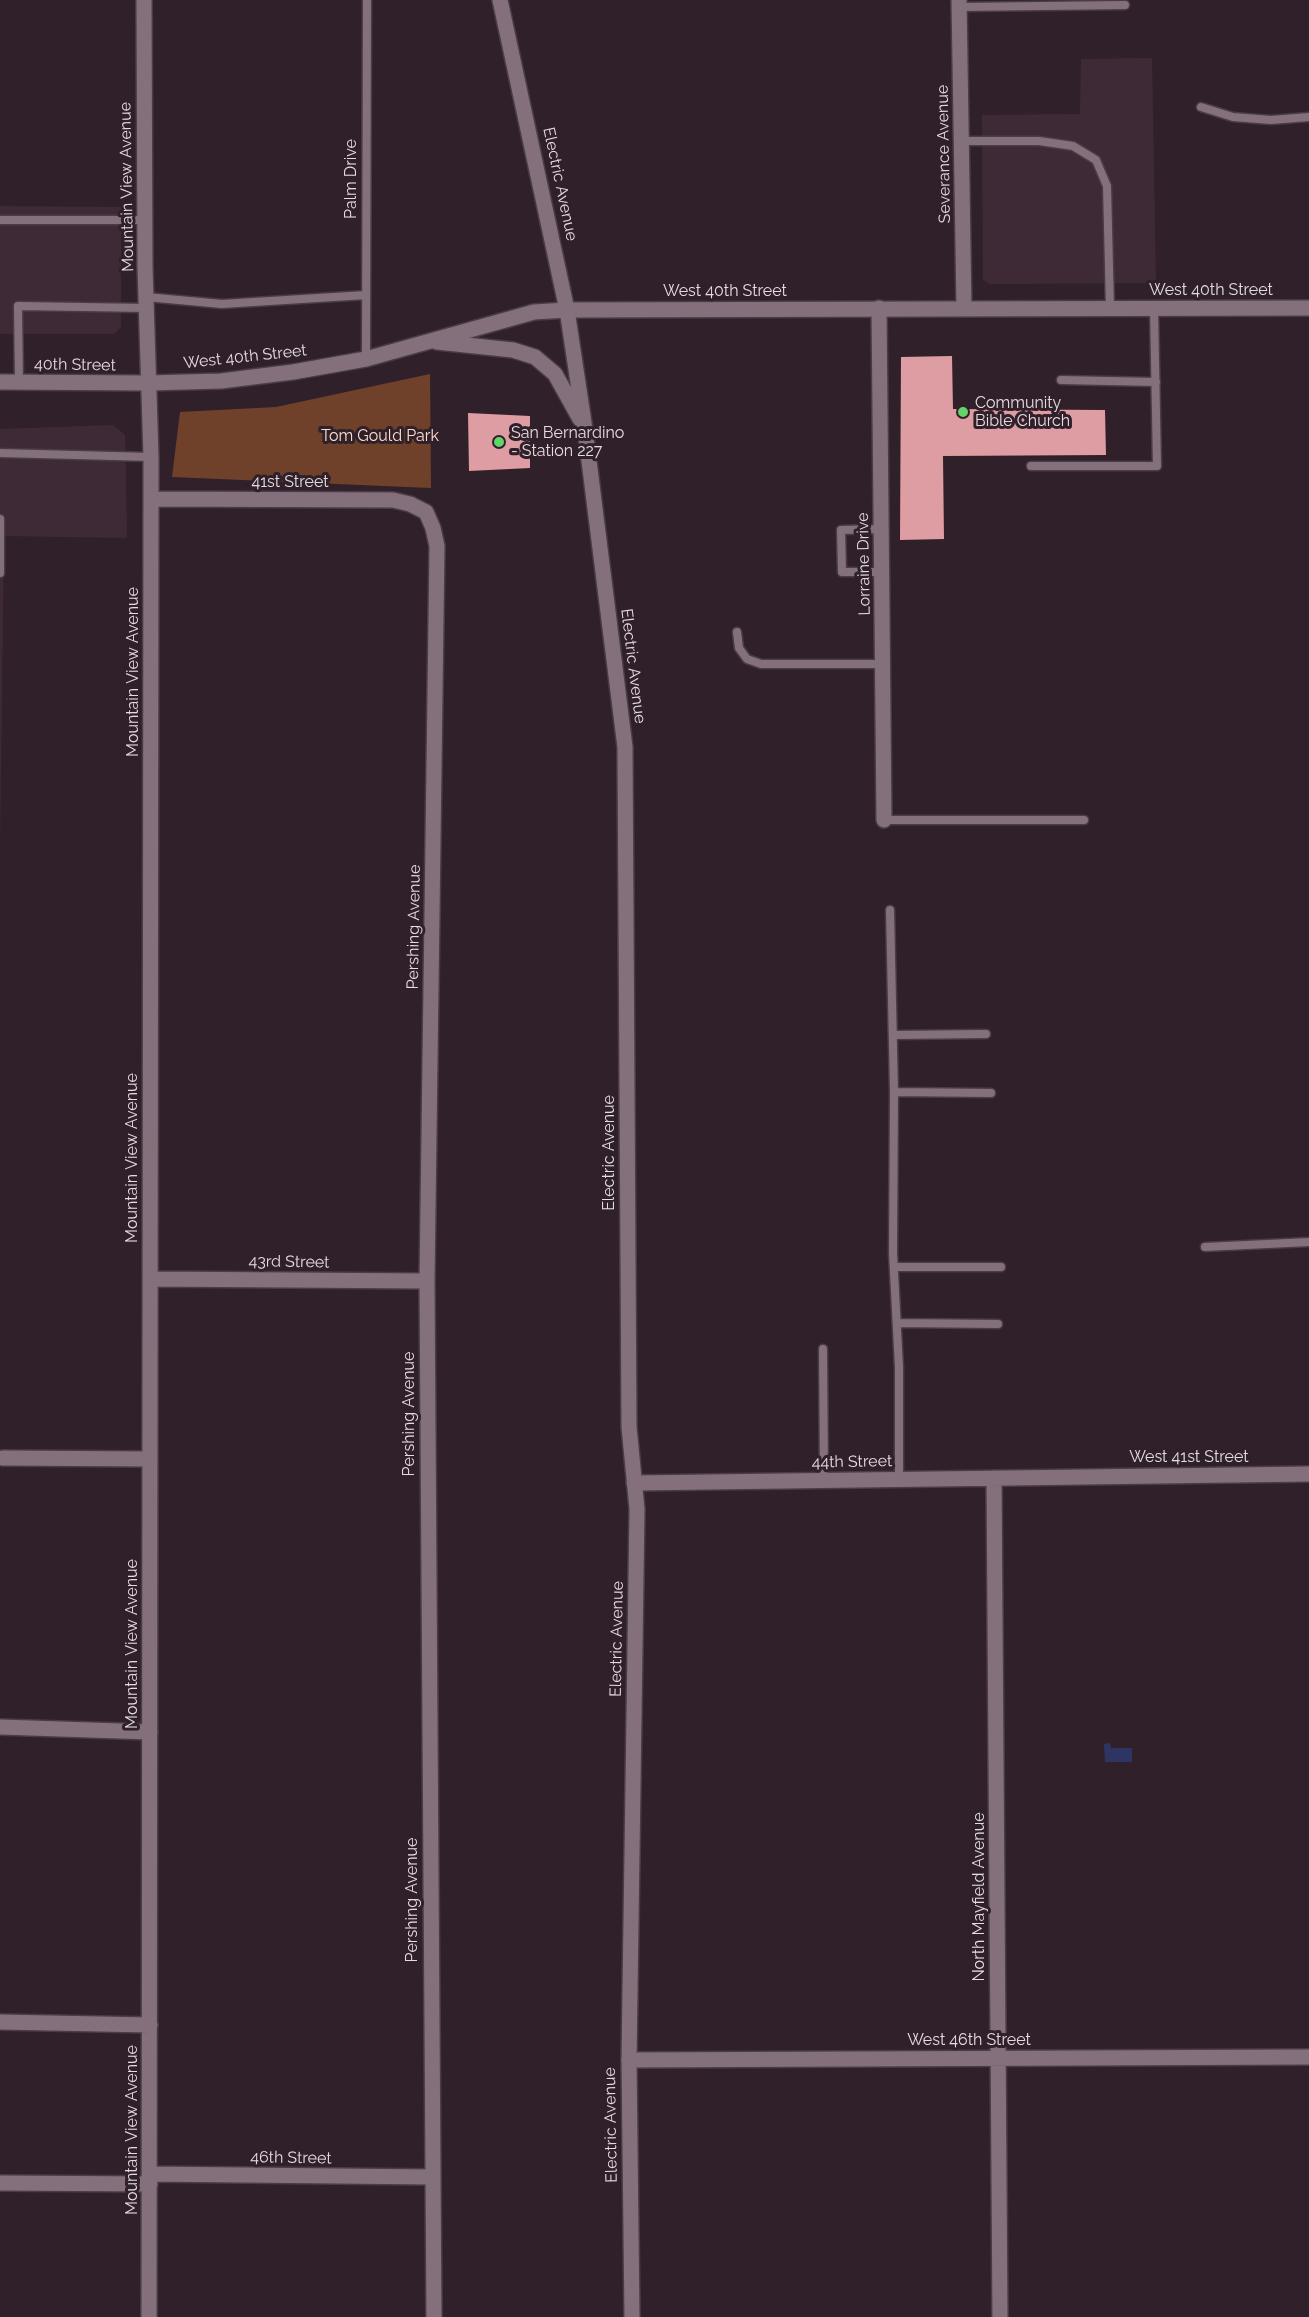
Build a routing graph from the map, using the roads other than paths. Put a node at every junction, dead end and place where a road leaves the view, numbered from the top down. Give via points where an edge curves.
1 (144, 0) edge
2 (367, 0) edge
3 (500, 0) edge
4 (959, 4) edge
5 (1125, 5) dead end
6 (1201, 107) dead end
7 (1309, 117) edge
8 (962, 141) junction
9 (0, 220) edge
10 (144, 220) junction
11 (366, 295) junction
12 (146, 302) junction
13 (879, 308) junction
14 (964, 308) junction
15 (1110, 308) junction
16 (1154, 308) junction
17 (1309, 308) edge
18 (567, 310) junction
19 (428, 342) junction
20 (366, 359) junction
21 (1061, 380) dead end
22 (0, 382) edge
23 (18, 382) junction
24 (1156, 382) junction
25 (149, 383) junction
26 (585, 429) junction
27 (0, 453) edge
28 (151, 457) junction
29 (1031, 466) dead end
30 (151, 499) junction
31 (426, 512) joint
32 (0, 519) edge
33 (881, 529) junction
34 (882, 572) junction
35 (0, 573) edge
36 (737, 632) dead end
37 (883, 664) junction
38 (884, 820) joint
39 (1084, 820) dead end
40 (890, 910) dead end
41 (893, 1035) junction
42 (986, 1035) dead end
43 (894, 1092) junction
44 (992, 1094) dead end
45 (1309, 1242) edge
46 (1205, 1247) dead end
47 (894, 1267) junction
48 (1001, 1267) dead end
49 (150, 1279) junction
50 (427, 1281) junction
51 (897, 1323) junction
52 (998, 1324) dead end
53 (823, 1349) dead end
54 (3, 1458) dead end
55 (150, 1460) junction
56 (1309, 1474) edge
57 (1070, 1476) joint
58 (994, 1478) junction
59 (899, 1479) junction
60 (824, 1480) junction
61 (634, 1483) junction
62 (0, 1727) edge
63 (150, 1732) junction
64 (0, 2022) edge
65 (150, 2025) junction
66 (1309, 2057) edge
67 (998, 2058) junction
68 (628, 2060) junction
69 (432, 2177) junction
70 (150, 2179) junction
71 (0, 2183) edge
72 (150, 2317) edge
73 (434, 2317) edge
74 (632, 2317) edge
75 (1000, 2317) edge

1 - 10 street, Mountain View Avenue
2 - 11 lane, Palm Drive
3 - 18 street, Electric Avenue
4 - 5 lane
4 - 8 street, Severance Avenue
6 - 7 lane via 1233,117
8 - 14 street, Severance Avenue
8 - 15 lane via 1050,142 1073,146 1096,160 1107,186
9 - 10 lane
10 - 12 street, Mountain View Avenue
11 - 12 lane via 222,304
11 - 20 lane, Palm Drive
12 - 23 lane via 18,306
12 - 25 street, Mountain View Avenue
13 - 14 street, West 40th Street
13 - 18 street, West 40th Street
13 - 33 street, Lorraine Drive
14 - 15 street, West 40th Street
15 - 16 street, West 40th Street
16 - 17 street, West 40th Street
16 - 24 lane
18 - 19 street, West 40th Street via 534,312
18 - 26 street, Electric Avenue
19 - 20 street, West 40th Street
19 - 26 street via 513,350 535,357 555,374
20 - 25 street, West 40th Street via 221,381
21 - 24 lane
22 - 23 street, 40th Street
23 - 25 street, 40th Street
24 - 29 lane via 1157,466
25 - 28 street, Mountain View Avenue
26 - 61 street, Electric Avenue via 625,747 629,1427
27 - 28 lane
28 - 30 street, Mountain View Avenue
30 - 31 street, 41st Street via 393,500
30 - 49 street, Mountain View Avenue
31 - 50 street, Pershing Avenue via 437,546
32 - 35 lane
33 - 34 street, Lorraine Drive
33 - 34 lane via 841,530 842,572
34 - 37 street, Lorraine Drive
36 - 37 lane via 739,648 747,659 761,664
37 - 38 street, Lorraine Drive
38 - 39 lane
40 - 41 lane
41 - 42 lane
41 - 43 lane
43 - 44 lane
43 - 47 lane
45 - 46 lane
47 - 48 lane
47 - 51 lane
49 - 50 street, 43rd Street
49 - 55 street, Mountain View Avenue
50 - 69 street, Pershing Avenue
51 - 52 lane
51 - 59 lane
53 - 60 lane
54 - 55 street
55 - 63 street, Mountain View Avenue
56 - 57 street, West 41st Street
57 - 58 street, 44th Street
58 - 59 street, 44th Street
58 - 67 street, North Mayfield Avenue
59 - 60 street, 44th Street
60 - 61 street, 44th Street
61 - 68 street, Electric Avenue via 637,1509
62 - 63 street
63 - 65 street, Mountain View Avenue
64 - 65 street
65 - 70 street, Mountain View Avenue
66 - 67 street, West 46th Street
67 - 68 street, West 46th Street
67 - 75 street, North Mayfield Avenue
68 - 74 street, Electric Avenue
69 - 70 street, 46th Street
69 - 73 street, Pershing Avenue
70 - 71 street, 46th Street
70 - 72 street, Mountain View Avenue

